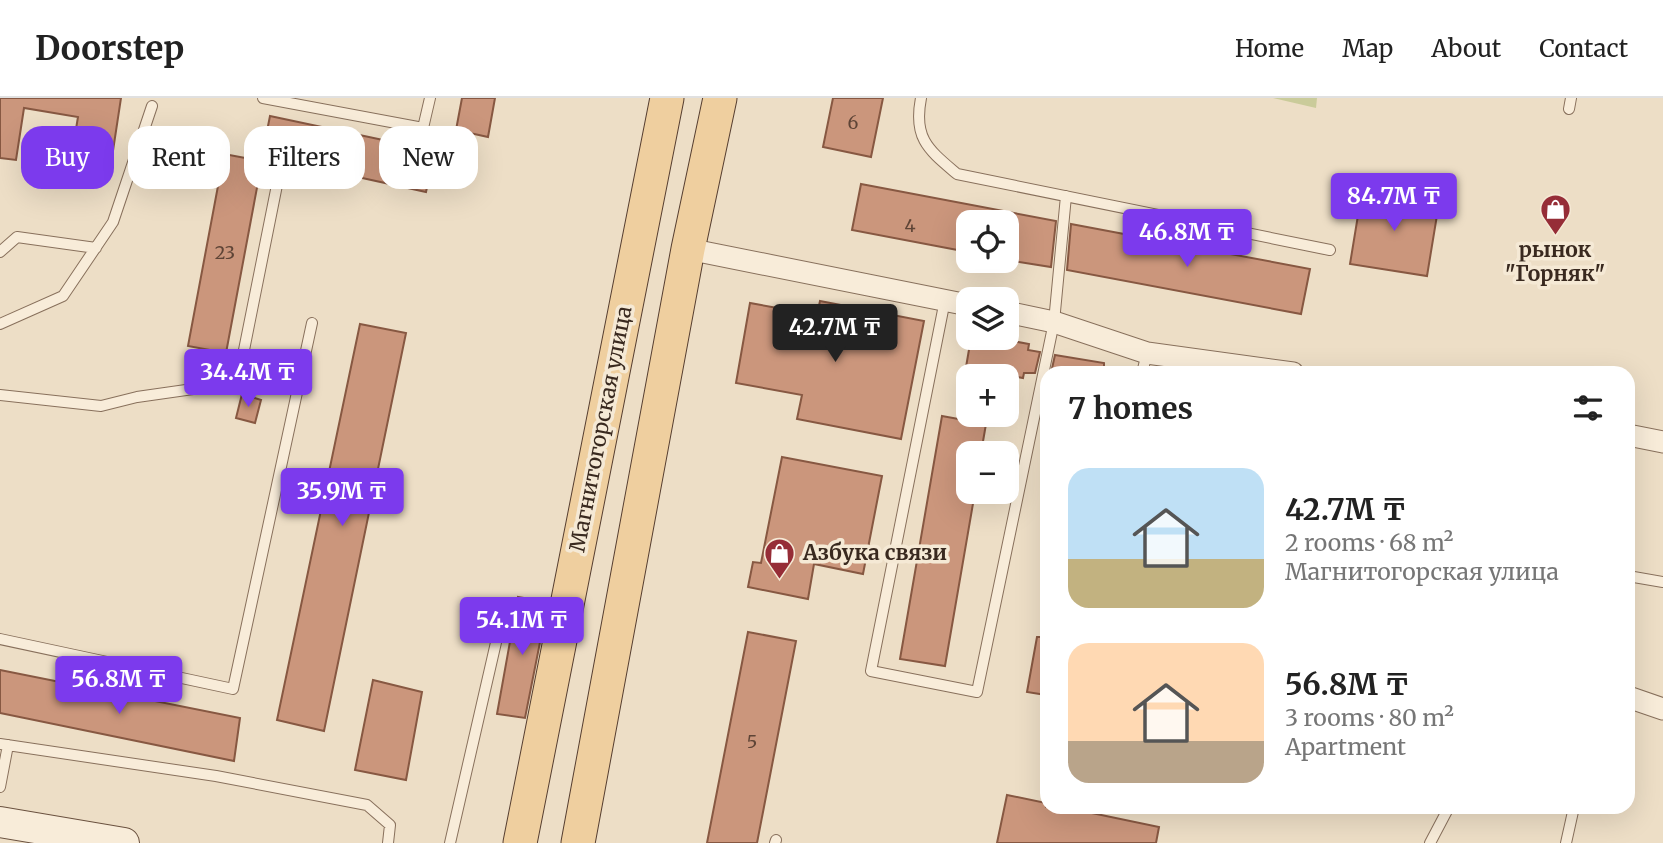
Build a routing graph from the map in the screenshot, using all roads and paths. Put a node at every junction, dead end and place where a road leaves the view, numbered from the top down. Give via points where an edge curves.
1 (262, 98) edge
2 (430, 98) edge
3 (667, 98) edge
4 (720, 98) edge
5 (921, 98) edge
6 (152, 106) dead end
7 (276, 189) edge
8 (1066, 196) junction
9 (96, 248) junction
10 (688, 249) junction
11 (1330, 250) dead end
12 (0, 252) edge
13 (945, 300) junction
14 (956, 302) edge
15 (1019, 315) edge
16 (1054, 322) junction
17 (0, 324) edge
18 (312, 324) dead end
19 (1144, 363) edge
20 (1045, 366) edge
21 (1189, 366) edge
22 (277, 371) junction
23 (300, 378) junction
24 (1040, 390) edge
25 (0, 395) edge
26 (1635, 436) edge
27 (1663, 442) edge
28 (1635, 577) edge
29 (1663, 582) edge
30 (500, 625) dead end
31 (0, 639) edge
32 (1635, 699) edge
33 (1663, 709) edge
34 (4, 744) edge
35 (0, 787) edge
36 (1445, 814) edge
37 (1572, 814) edge
38 (0, 822) edge
39 (124, 843) edge
40 (388, 843) edge
41 (450, 843) edge
42 (520, 843) edge
43 (578, 843) edge
44 (1430, 843) edge
45 (1566, 843) edge

1 - 2 lane via 424,128
3 - 42 main road, Магнитогорская улица
4 - 10 main road
5 - 8 lane via 917,117 928,148 957,174
6 - 9 lane via 113,222
7 - 22 lane via 242,360
8 - 11 lane
8 - 16 lane
9 - 12 lane via 17,237
9 - 17 lane via 63,296
10 - 13 street
10 - 43 main road
13 - 14 street
13 - 24 lane via 871,671 978,692
15 - 16 street
16 - 19 street
16 - 20 lane
18 - 23 lane
19 - 21 street
22 - 23 lane
22 - 25 lane via 101,406
23 - 31 lane via 233,689
26 - 27 street
28 - 29 lane
30 - 41 lane
32 - 33 street
34 - 35 lane
34 - 40 lane via 216,776 366,805 390,825
36 - 44 lane
37 - 45 lane
38 - 39 street

